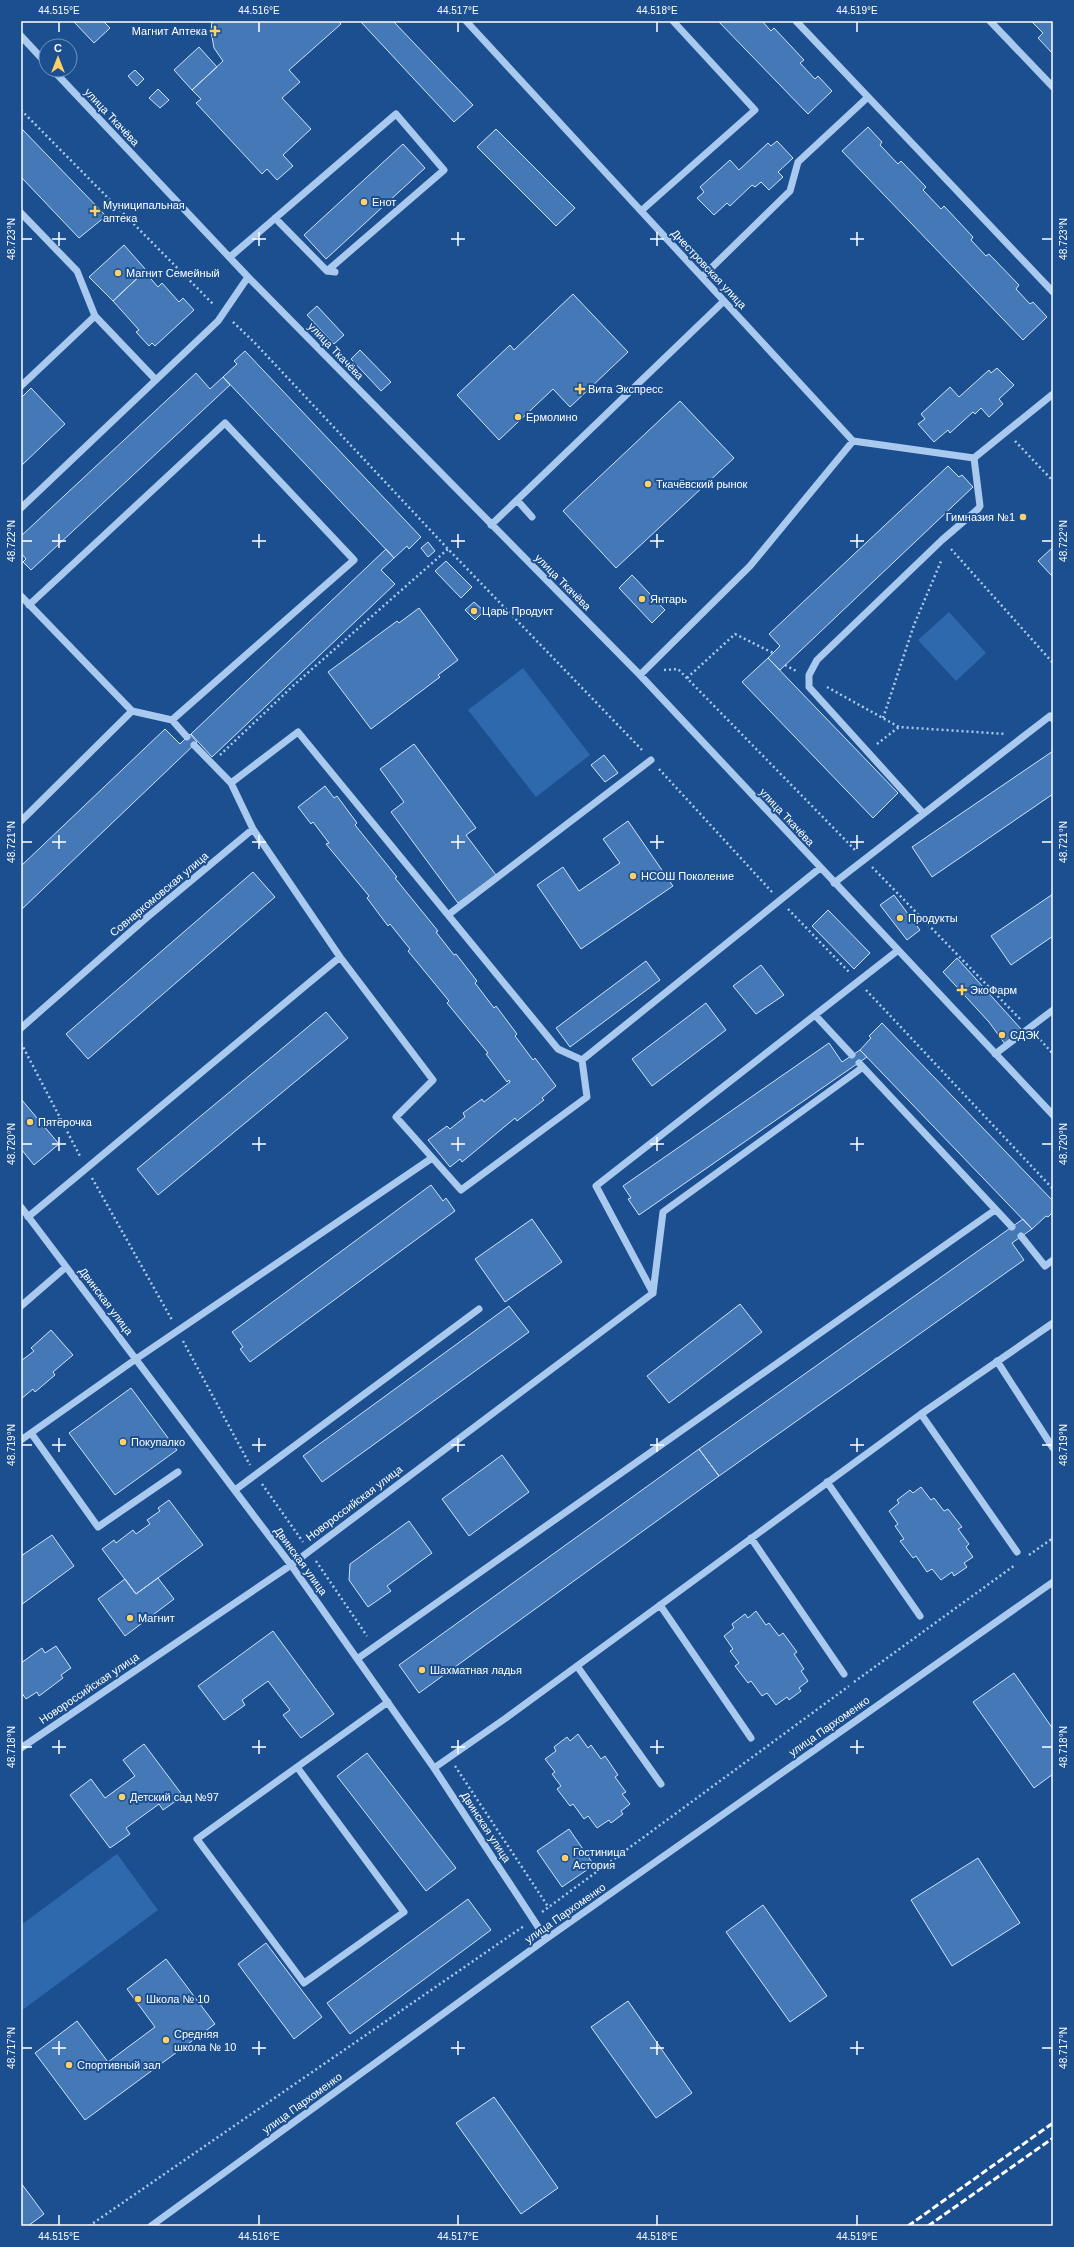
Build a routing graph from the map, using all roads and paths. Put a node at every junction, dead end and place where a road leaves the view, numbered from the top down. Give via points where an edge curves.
1 (466, 21) edge
2 (673, 21) edge
3 (796, 21) edge
4 (990, 21) edge
5 (21, 36) edge
6 (38, 54) edge
7 (61, 78) edge
8 (1053, 86) edge
9 (868, 97) junction
10 (21, 110) edge
11 (641, 211) junction
12 (21, 213) edge
13 (275, 218) junction
14 (230, 257) junction
15 (248, 277) junction
16 (702, 277) junction
17 (1053, 292) edge
18 (724, 301) junction
19 (223, 314) junction
20 (95, 316) junction
21 (156, 380) junction
22 (21, 386) edge
23 (1053, 394) edge
24 (1007, 431) junction
25 (853, 441) junction
26 (974, 458) junction
27 (1053, 481) edge
28 (517, 500) junction
29 (21, 508) edge
30 (532, 517) dead end
31 (491, 525) junction
32 (945, 543) junction
33 (448, 549) junction
34 (21, 596) edge
35 (29, 605) junction
36 (773, 653) dead end
37 (1053, 663) edge
38 (640, 675) junction
39 (809, 677) junction
40 (687, 678) dead end
41 (132, 711) junction
42 (1051, 717) edge
43 (883, 718) junction
44 (172, 720) junction
45 (899, 727) junction
46 (1024, 735) junction
47 (187, 737) dead end
48 (194, 745) dead end
49 (867, 751) junction
50 (651, 760) junction
51 (212, 764) junction
52 (231, 783) junction
53 (923, 813) junction
54 (21, 821) edge
55 (253, 829) junction
56 (820, 868) junction
57 (834, 884) junction
58 (780, 901) junction
59 (448, 915) junction
60 (897, 951) junction
61 (340, 957) junction
62 (858, 982) junction
63 (1053, 1010) edge
64 (815, 1015) junction
65 (21, 1028) edge
66 (21, 1043) edge
67 (995, 1054) junction
68 (852, 1055) dead end
69 (582, 1060) junction
70 (1053, 1115) edge
71 (432, 1158) junction
72 (87, 1168) junction
73 (1053, 1189) edge
74 (21, 1207) edge
75 (995, 1210) junction
76 (28, 1217) junction
77 (1012, 1227) dead end
78 (1022, 1236) dead end
79 (1053, 1260) edge
80 (66, 1267) junction
81 (653, 1293) junction
82 (21, 1306) edge
83 (479, 1309) dead end
84 (1053, 1323) edge
85 (178, 1331) junction
86 (136, 1359) junction
87 (997, 1361) junction
88 (921, 1414) junction
89 (31, 1433) junction
90 (21, 1440) edge
91 (1053, 1448) edge
92 (178, 1472) dead end
93 (255, 1475) junction
94 (827, 1482) junction
95 (235, 1490) junction
96 (751, 1538) junction
97 (1053, 1538) edge
98 (309, 1551) junction
99 (1017, 1552) dead end
100 (1028, 1555) dead end
101 (1016, 1564) dead end
102 (291, 1565) junction
103 (1053, 1582) edge
104 (660, 1605) junction
105 (920, 1616) dead end
106 (374, 1647) junction
107 (358, 1659) junction
108 (577, 1666) junction
109 (844, 1674) dead end
110 (388, 1702) junction
111 (751, 1738) dead end
112 (21, 1748) edge
113 (450, 1758) junction
114 (297, 1767) junction
115 (434, 1768) junction
116 (661, 1784) dead end
117 (549, 1908) junction
118 (533, 1919) junction
119 (546, 1940) junction
120 (89, 2226) edge
121 (151, 2226) edge

1 - 11 street, Днестровская улица
2 - 11 street via 755,110
3 - 9 street
4 - 8 street
5 - 6 street
7 - 14 street, улица Ткачёва
9 - 16 street via 798,162 790,191
9 - 17 street
10 - 19 path
11 - 16 street, Днестровская улица
12 - 20 street via 77,271
13 - 13 street via 396,114 444,170 331,272
13 - 14 street
14 - 15 street, улица Ткачёва
15 - 19 street
15 - 31 street, улица Ткачёва
16 - 18 street, Днестровская улица
18 - 25 street, Днестровская улица
18 - 28 street
19 - 21 street
19 - 33 path via 254,342
20 - 21 street
20 - 22 street
21 - 29 street
23 - 24 street
24 - 26 street
24 - 27 path
25 - 26 street
25 - 38 street via 750,566
26 - 32 street via 980,506
28 - 30 street
28 - 31 street
31 - 38 street, улица Ткачёва
32 - 37 path
32 - 39 street via 817,660
32 - 43 path
33 - 50 path
33 - 51 path via 294,684
34 - 35 street
35 - 41 street
35 - 44 street via 225,423 354,560
36 - 40 path via 735,634
38 - 56 street, улица Ткачёва
39 - 43 path
39 - 49 street via 809,687
41 - 44 street
41 - 54 street
42 - 46 street
43 - 45 path
44 - 47 street
45 - 46 path
45 - 49 path
46 - 53 street
48 - 51 street
49 - 53 street
50 - 58 path
50 - 59 street
51 - 52 street
52 - 55 street
52 - 59 street via 298,732
53 - 57 street
55 - 61 street
55 - 65 street, Совнаркомовская улица via 145,919
56 - 57 street, улица Ткачёва
56 - 58 street
57 - 60 street, улица Ткачёва
58 - 62 path
58 - 69 street
59 - 69 street via 558,1049
60 - 62 street
60 - 67 street, улица Ткачёва
61 - 71 street via 433,1080 396,1117
61 - 72 street
62 - 64 street
62 - 73 path
63 - 67 street
64 - 68 street
64 - 81 street via 596,1186
66 - 72 path
67 - 70 street, улица Ткачёва
69 - 71 street via 587,1097 461,1190
71 - 85 street
72 - 76 street
72 - 85 path
74 - 76 street, Двинская улица
75 - 77 street
75 - 81 street via 860,1065 663,1212
75 - 106 street
76 - 80 street, Двинская улица
78 - 79 street via 1045,1266
80 - 82 street
80 - 86 street, Двинская улица
81 - 98 street, Новороссийская улица
83 - 93 street
84 - 87 street
85 - 86 street
85 - 93 path
86 - 89 street
86 - 95 street, Двинская улица
87 - 88 street
87 - 91 street
88 - 94 street
88 - 99 street
89 - 90 street
89 - 92 street via 98,1527
93 - 95 street
93 - 98 path
94 - 96 street
94 - 105 street
95 - 102 street, Двинская улица
96 - 104 street
96 - 109 street
97 - 100 path
98 - 102 street, Новороссийская улица
98 - 106 path
101 - 117 path
102 - 107 street, Двинская улица
102 - 112 street, Новороссийская улица
103 - 119 street, улица Пархоменко
104 - 108 street
104 - 111 street
106 - 107 street
107 - 110 street, Двинская улица
108 - 113 street
108 - 116 street
110 - 114 street
110 - 115 street, Двинская улица
113 - 115 street
113 - 117 path
114 - 114 street via 404,1912 304,1983 197,1839
115 - 118 street, Двинская улица
117 - 118 path
118 - 119 street, Двинская улица
118 - 120 path
119 - 121 street, улица Пархоменко

